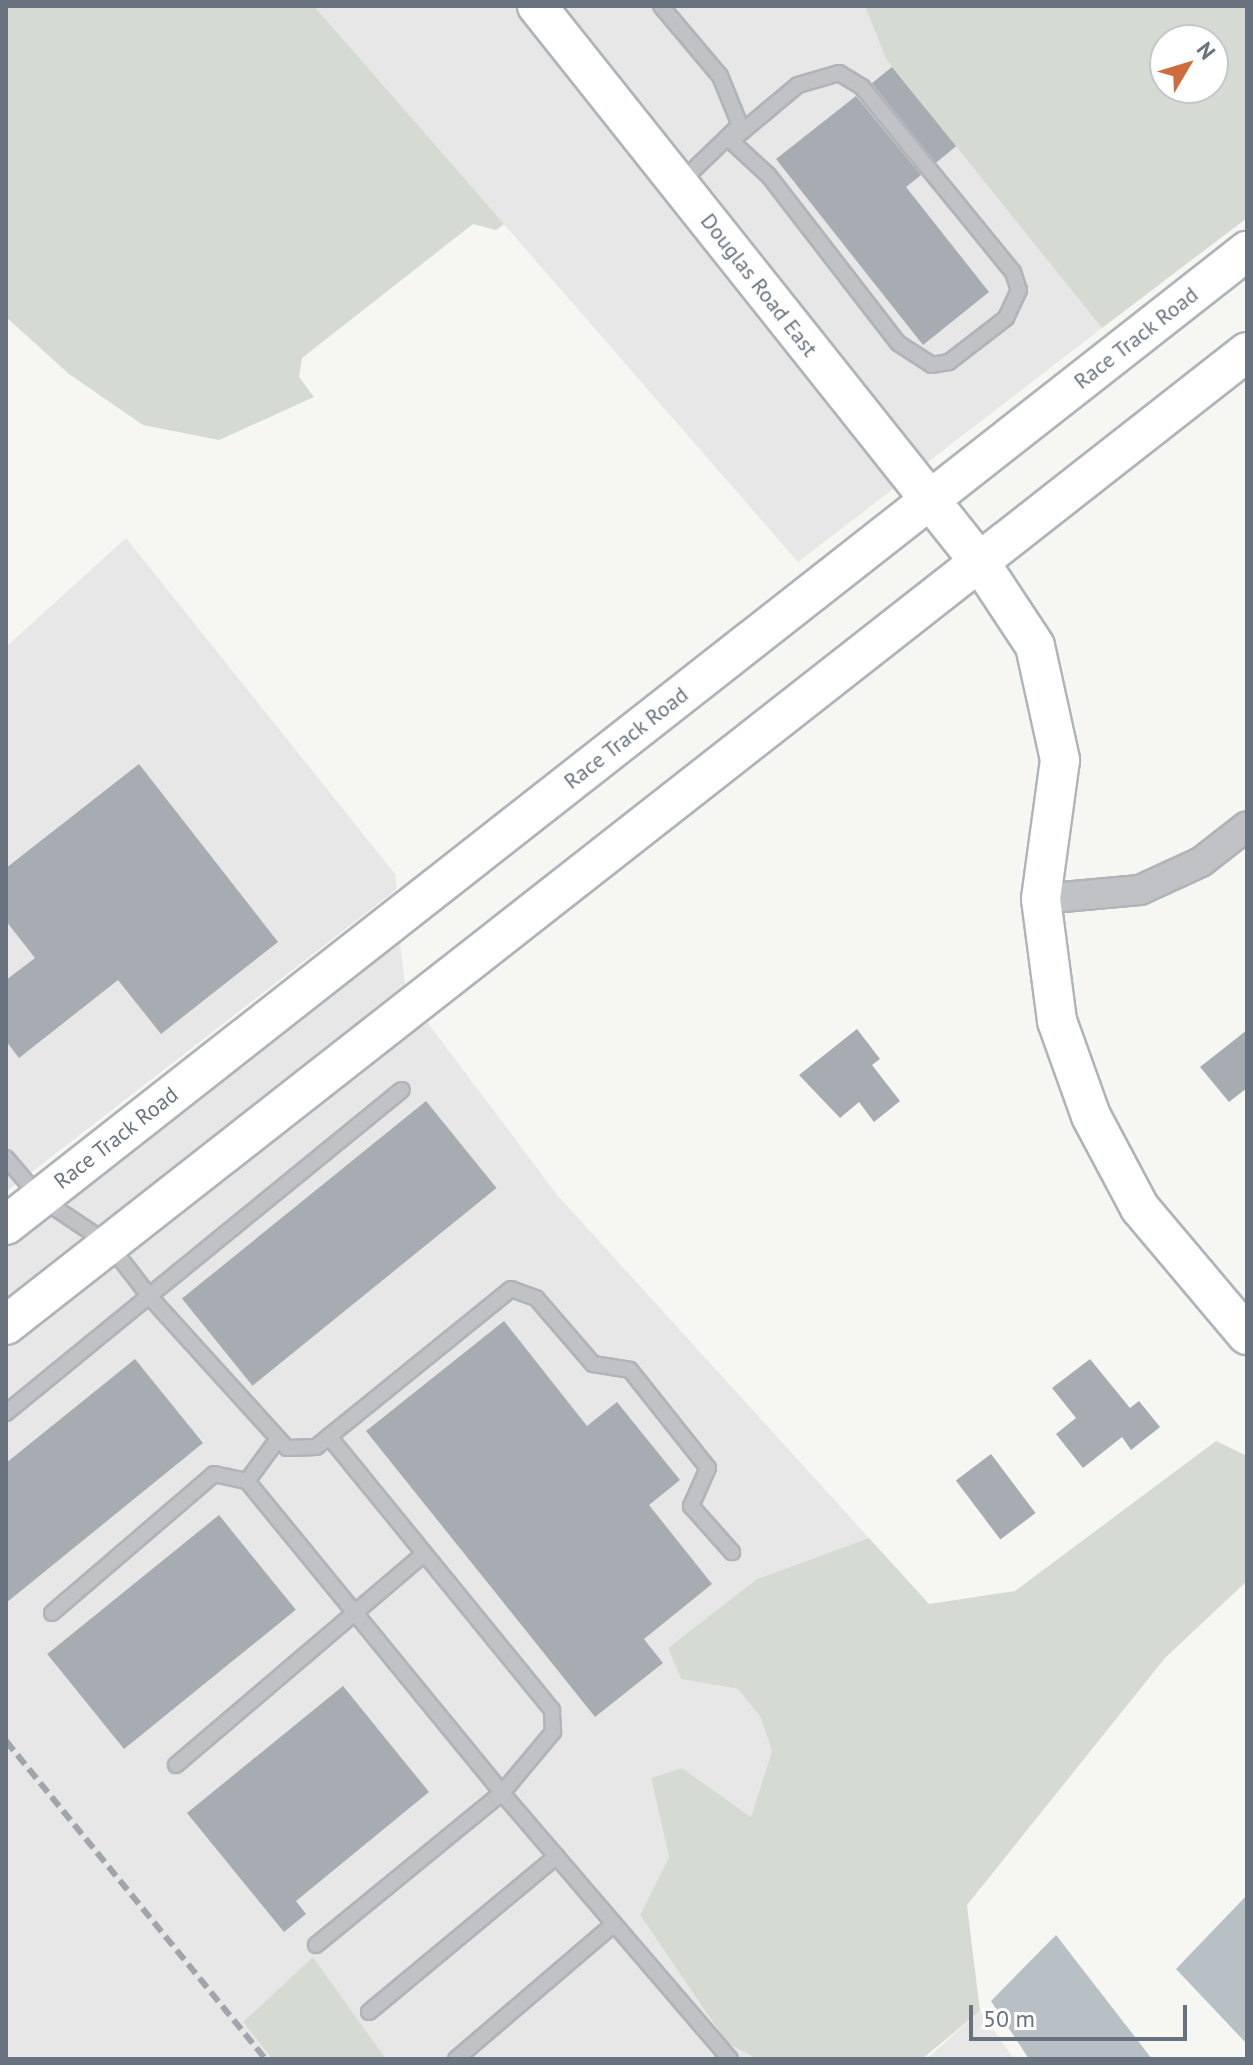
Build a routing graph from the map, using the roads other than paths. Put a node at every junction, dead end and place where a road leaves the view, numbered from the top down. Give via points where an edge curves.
1 (537, 6) edge
2 (661, 6) edge
3 (731, 141) junction
4 (679, 184) junction
5 (1247, 251) edge
6 (1247, 352) edge
7 (929, 499) junction
8 (981, 564) junction
9 (1247, 826) edge
10 (1041, 899) junction
11 (402, 1090) dead end
12 (6, 1158) edge
13 (40, 1198) junction
14 (6, 1225) edge
15 (109, 1244) junction
16 (149, 1296) junction
17 (6, 1325) edge
18 (1247, 1335) edge
19 (6, 1413) edge
20 (329, 1437) junction
21 (278, 1439) junction
22 (247, 1481) junction
23 (732, 1552) dead end
24 (424, 1554) junction
25 (355, 1612) junction
26 (52, 1613) dead end
27 (176, 1765) dead end
28 (502, 1793) junction
29 (557, 1856) junction
30 (614, 1924) junction
31 (316, 1945) dead end
32 (369, 2012) dead end
33 (456, 2059) edge
34 (730, 2059) edge

1 - 4 main road, Douglas Road East
2 - 3 lane via 737,103 740,125
3 - 3 lane via 768,175 912,357 949,362 1015,305 1013,272 862,87 839,73 798,85
3 - 4 lane
4 - 7 main road, Douglas Road East
5 - 7 main road, Race Track Road
6 - 8 main road
7 - 8 main road, Douglas Road East
7 - 13 main road, Race Track Road
8 - 10 main road, Douglas Road East via 1035,646 1057,722 1058,797
8 - 15 main road
9 - 10 street via 1201,862 1140,890
10 - 18 main road, Douglas Road East via 1057,1021 1112,1160 1175,1256
11 - 16 lane
12 - 13 lane
13 - 14 main road, Race Track Road
13 - 15 lane
15 - 16 lane
15 - 17 main road
16 - 19 lane
16 - 21 lane
20 - 21 lane via 316,1447 287,1448
20 - 23 lane via 511,1289 536,1298 593,1364 630,1370 708,1468 691,1506
20 - 24 lane
21 - 22 lane
22 - 25 lane
22 - 26 lane via 214,1474
24 - 25 lane
24 - 28 lane via 552,1710 553,1732
25 - 27 lane
25 - 28 lane
28 - 29 lane
28 - 31 lane
29 - 30 lane
29 - 32 lane
30 - 33 lane
30 - 34 lane

